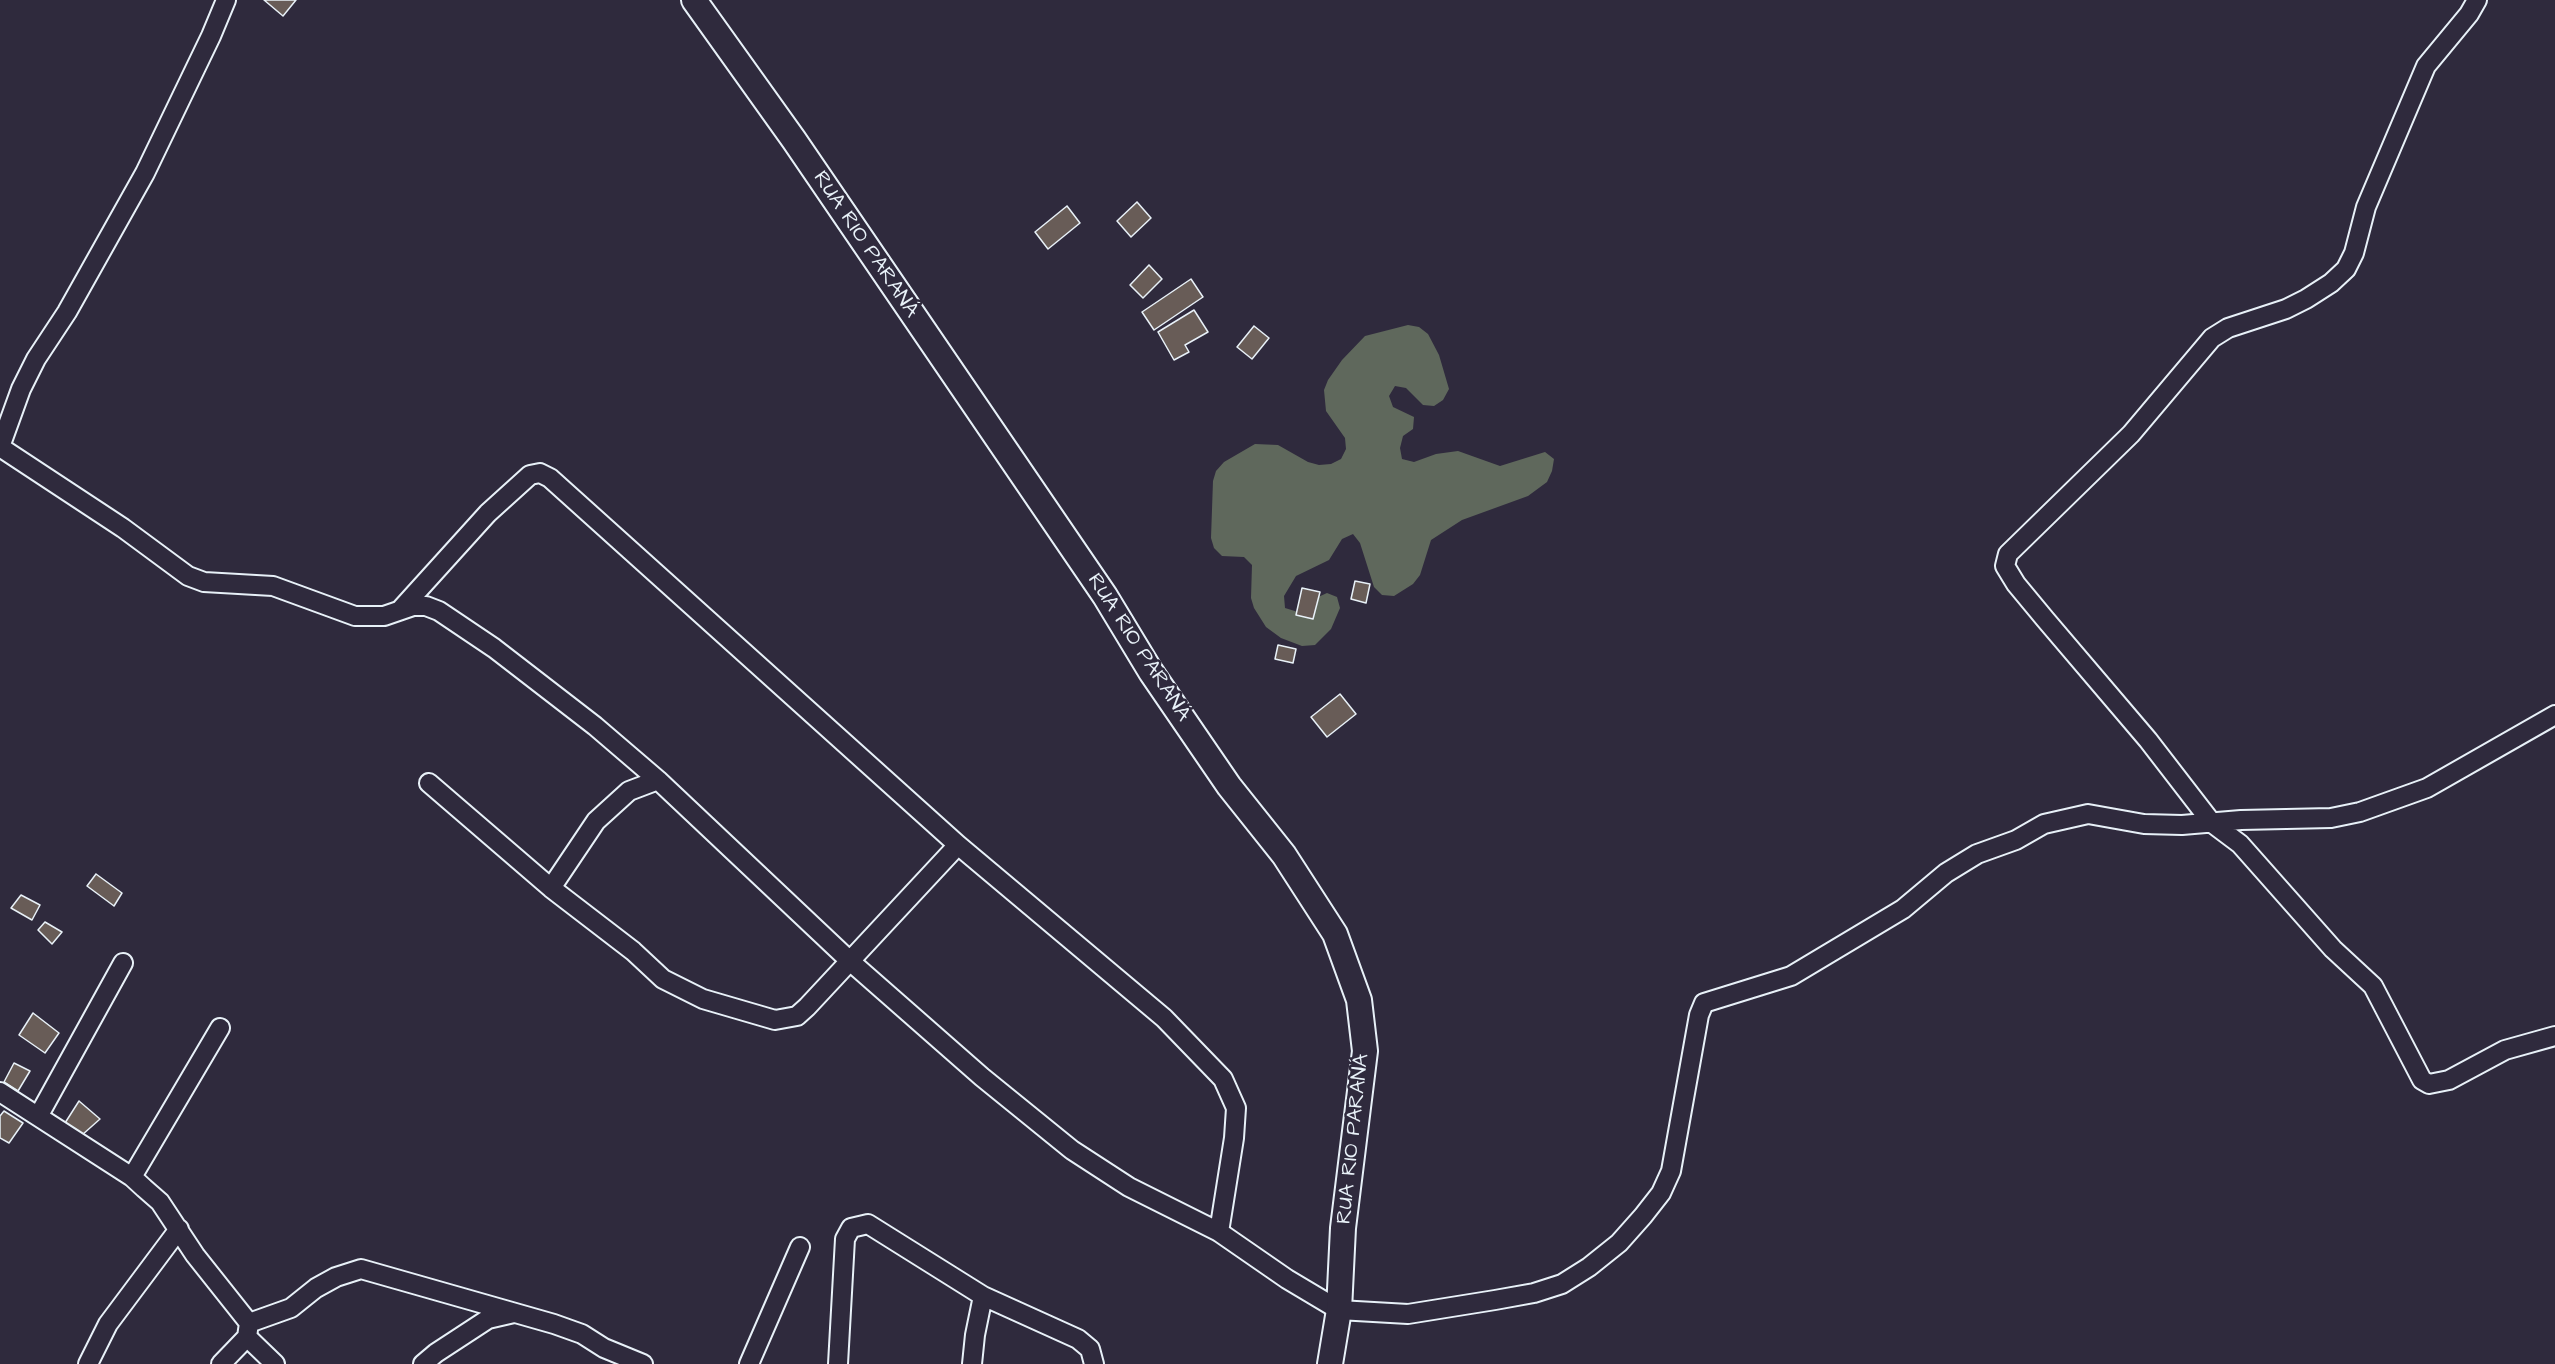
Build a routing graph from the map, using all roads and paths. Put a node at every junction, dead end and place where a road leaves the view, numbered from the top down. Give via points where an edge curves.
1 (226, 0) edge
2 (694, 0) edge
3 (2477, 0) edge
4 (0, 447) edge
5 (402, 608) junction
6 (2555, 715) edge
7 (658, 780) junction
8 (429, 783) dead end
9 (2212, 823) junction
10 (958, 845) junction
11 (551, 888) junction
12 (851, 962) junction
13 (123, 963) dead end
14 (220, 1028) dead end
15 (2555, 1036) edge
16 (0, 1092) edge
17 (39, 1116) junction
18 (132, 1177) junction
19 (179, 1229) junction
20 (1219, 1232) junction
21 (800, 1247) dead end
22 (983, 1296) junction
23 (1339, 1310) junction
24 (517, 1312) junction
25 (248, 1330) junction
26 (602, 1356) edge
27 (88, 1364) edge
28 (221, 1364) edge
29 (275, 1364) edge
30 (423, 1364) edge
31 (643, 1364) edge
32 (749, 1364) edge
33 (838, 1364) edge
34 (972, 1364) edge
35 (1094, 1364) edge
36 (1330, 1364) edge

1 - 4 street via 145,173 36,359
2 - 23 street, RUA RIO PARANÁ via 1105,596 1151,672 1229,786 1284,855 1335,934 1359,1000 1365,1051 1343,1228
3 - 9 street via 2426,66 2370,197 2346,269 2306,299 2228,328 2212,338 2131,434 2008,554 2006,566 2016,584 2148,740
4 - 5 street via 188,576 204,582 273,586 355,616 384,616
5 - 7 street via 426,606 448,617 596,726
5 - 10 street via 488,513 530,475 544,474
6 - 9 street via 2452,775 2382,806 2331,818
7 - 11 street via 629,791 596,821
7 - 12 street
8 - 11 street
9 - 15 street via 2240,844 2333,949 2373,986 2422,1080 2429,1084 2449,1080 2505,1050
9 - 23 street via 2144,824 2088,814 2043,824 2016,840 1977,854 1946,873 1903,909 1791,976 1708,1001 1699,1015 1671,1171 1661,1193 1619,1243 1562,1284 1534,1293 1408,1314
10 - 12 street
10 - 20 street via 1164,1018 1222,1079 1236,1108
11 - 12 street via 663,979 703,999 775,1020 797,1016
12 - 20 street via 1072,1150 1129,1187
13 - 17 street
14 - 18 street
16 - 17 street
17 - 18 street
18 - 19 street via 160,1202
19 - 25 street
19 - 27 street via 108,1324
20 - 23 street
21 - 32 street
22 - 33 street via 868,1224 851,1228 845,1239
22 - 34 street
22 - 35 street via 1078,1339 1090,1349
23 - 36 street, RUA RIO PARANÁ
24 - 25 street via 361,1269 336,1277 291,1308
24 - 26 street via 582,1334
24 - 30 street via 488,1319
25 - 28 street
25 - 29 street
26 - 31 street

